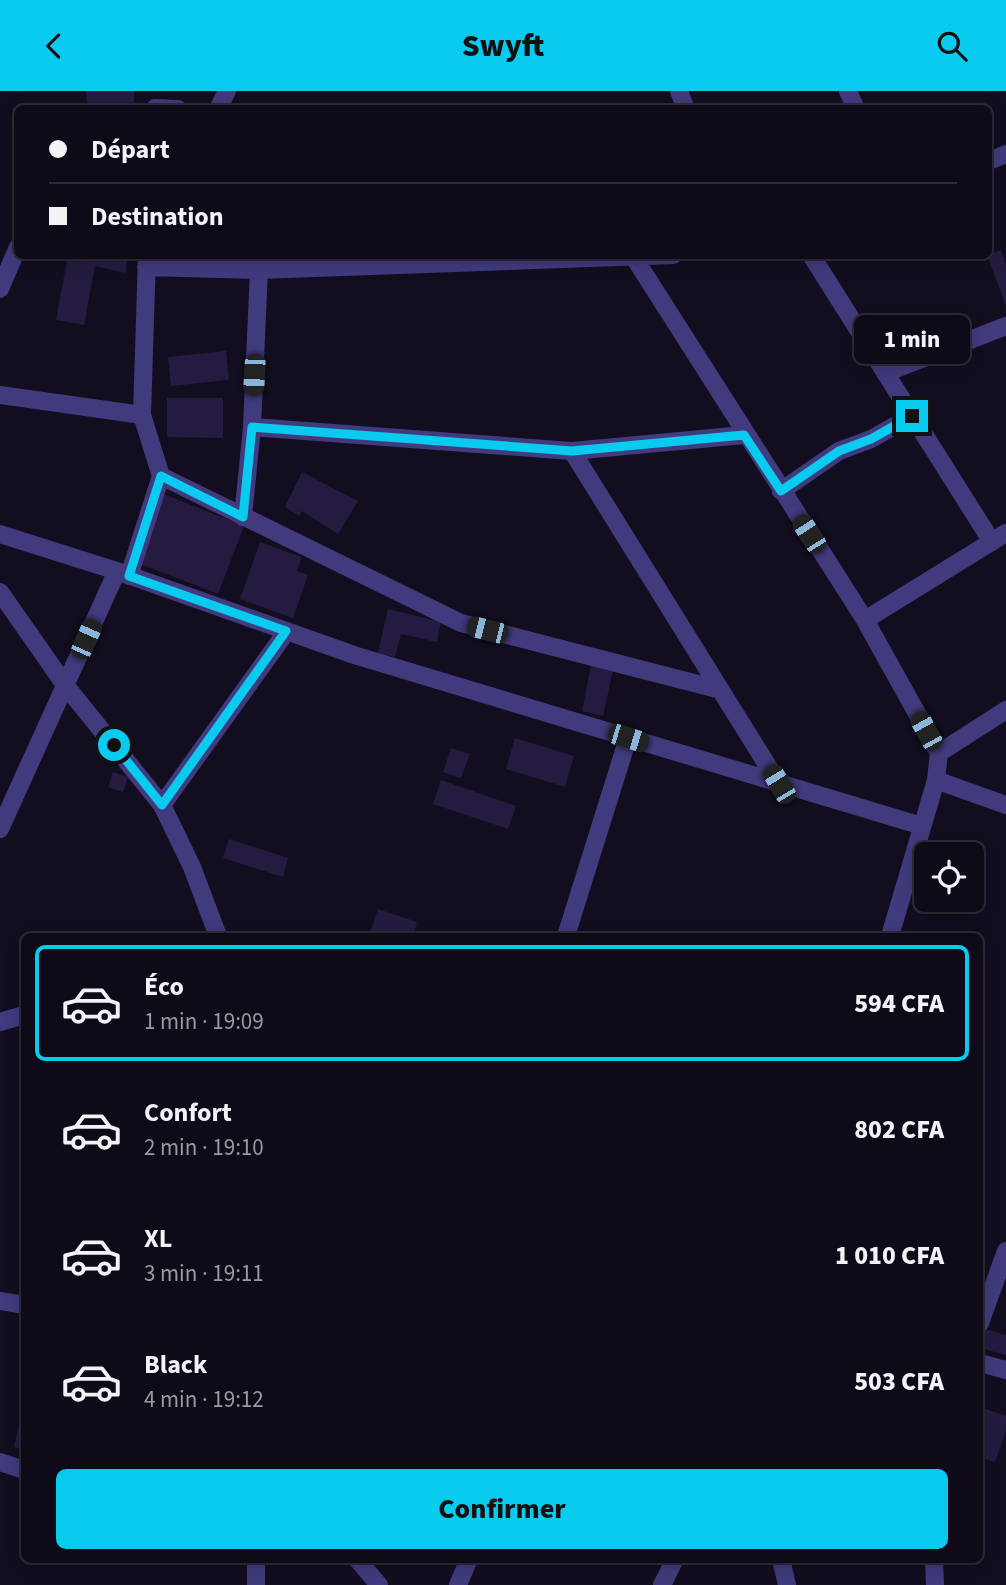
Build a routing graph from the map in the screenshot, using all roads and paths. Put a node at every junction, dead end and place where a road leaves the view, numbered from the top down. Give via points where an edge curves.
1 (14, 256) edge
2 (635, 259) joint
3 (814, 259) edge
4 (147, 261) edge
5 (259, 269) junction
6 (0, 289) edge
7 (1006, 326) edge
8 (885, 373) junction
9 (0, 395) edge
10 (142, 415) junction
11 (912, 416) junction
12 (252, 427) junction
13 (744, 435) junction
14 (572, 451) junction
15 (161, 476) junction
16 (781, 491) junction
17 (243, 517) junction
18 (0, 534) edge
19 (999, 537) edge
20 (123, 573) junction
21 (0, 593) edge
22 (865, 620) junction
23 (286, 631) junction
24 (65, 685) junction
25 (721, 690) junction
26 (1006, 710) edge
27 (628, 738) junction
28 (939, 753) junction
29 (936, 780) junction
30 (779, 784) junction
31 (162, 805) junction
32 (1006, 805) edge
33 (922, 826) junction
34 (0, 829) edge
35 (217, 933) edge
36 (567, 933) edge
37 (891, 933) edge
38 (21, 1016) edge
39 (0, 1022) edge
40 (1006, 1254) edge
41 (0, 1301) edge
42 (21, 1304) edge
43 (983, 1315) edge
44 (983, 1364) edge
45 (1006, 1370) edge
46 (0, 1462) edge
47 (21, 1469) edge
48 (256, 1563) edge
49 (360, 1563) edge
50 (467, 1563) edge
51 (673, 1563) edge
52 (782, 1563) edge
53 (933, 1563) edge
54 (256, 1585) edge
55 (379, 1585) edge
56 (458, 1585) edge
57 (662, 1585) edge
58 (787, 1585) edge
59 (935, 1585) edge

1 - 6 street
2 - 5 street
2 - 13 street
3 - 8 street
4 - 5 street
4 - 10 street
5 - 12 street
7 - 8 street
8 - 11 street
9 - 10 street
10 - 15 street
11 - 16 street via 839,451
11 - 19 street
12 - 14 street
12 - 17 street
13 - 14 street
13 - 16 street
14 - 25 street
15 - 17 street
15 - 20 street
16 - 22 street
17 - 25 street via 461,623
18 - 20 street
19 - 22 street
20 - 23 street
20 - 24 street
21 - 24 street
22 - 28 street
23 - 27 street
23 - 31 street
24 - 31 street
24 - 34 street
25 - 30 street
26 - 28 street
27 - 30 street
27 - 36 street
28 - 29 street
29 - 32 street
29 - 33 street
30 - 33 street
31 - 35 street
33 - 37 street
38 - 39 street
40 - 43 street
41 - 42 street
44 - 45 street
46 - 47 street
48 - 54 street
49 - 55 street
50 - 56 street
51 - 57 street
52 - 58 street
53 - 59 street

